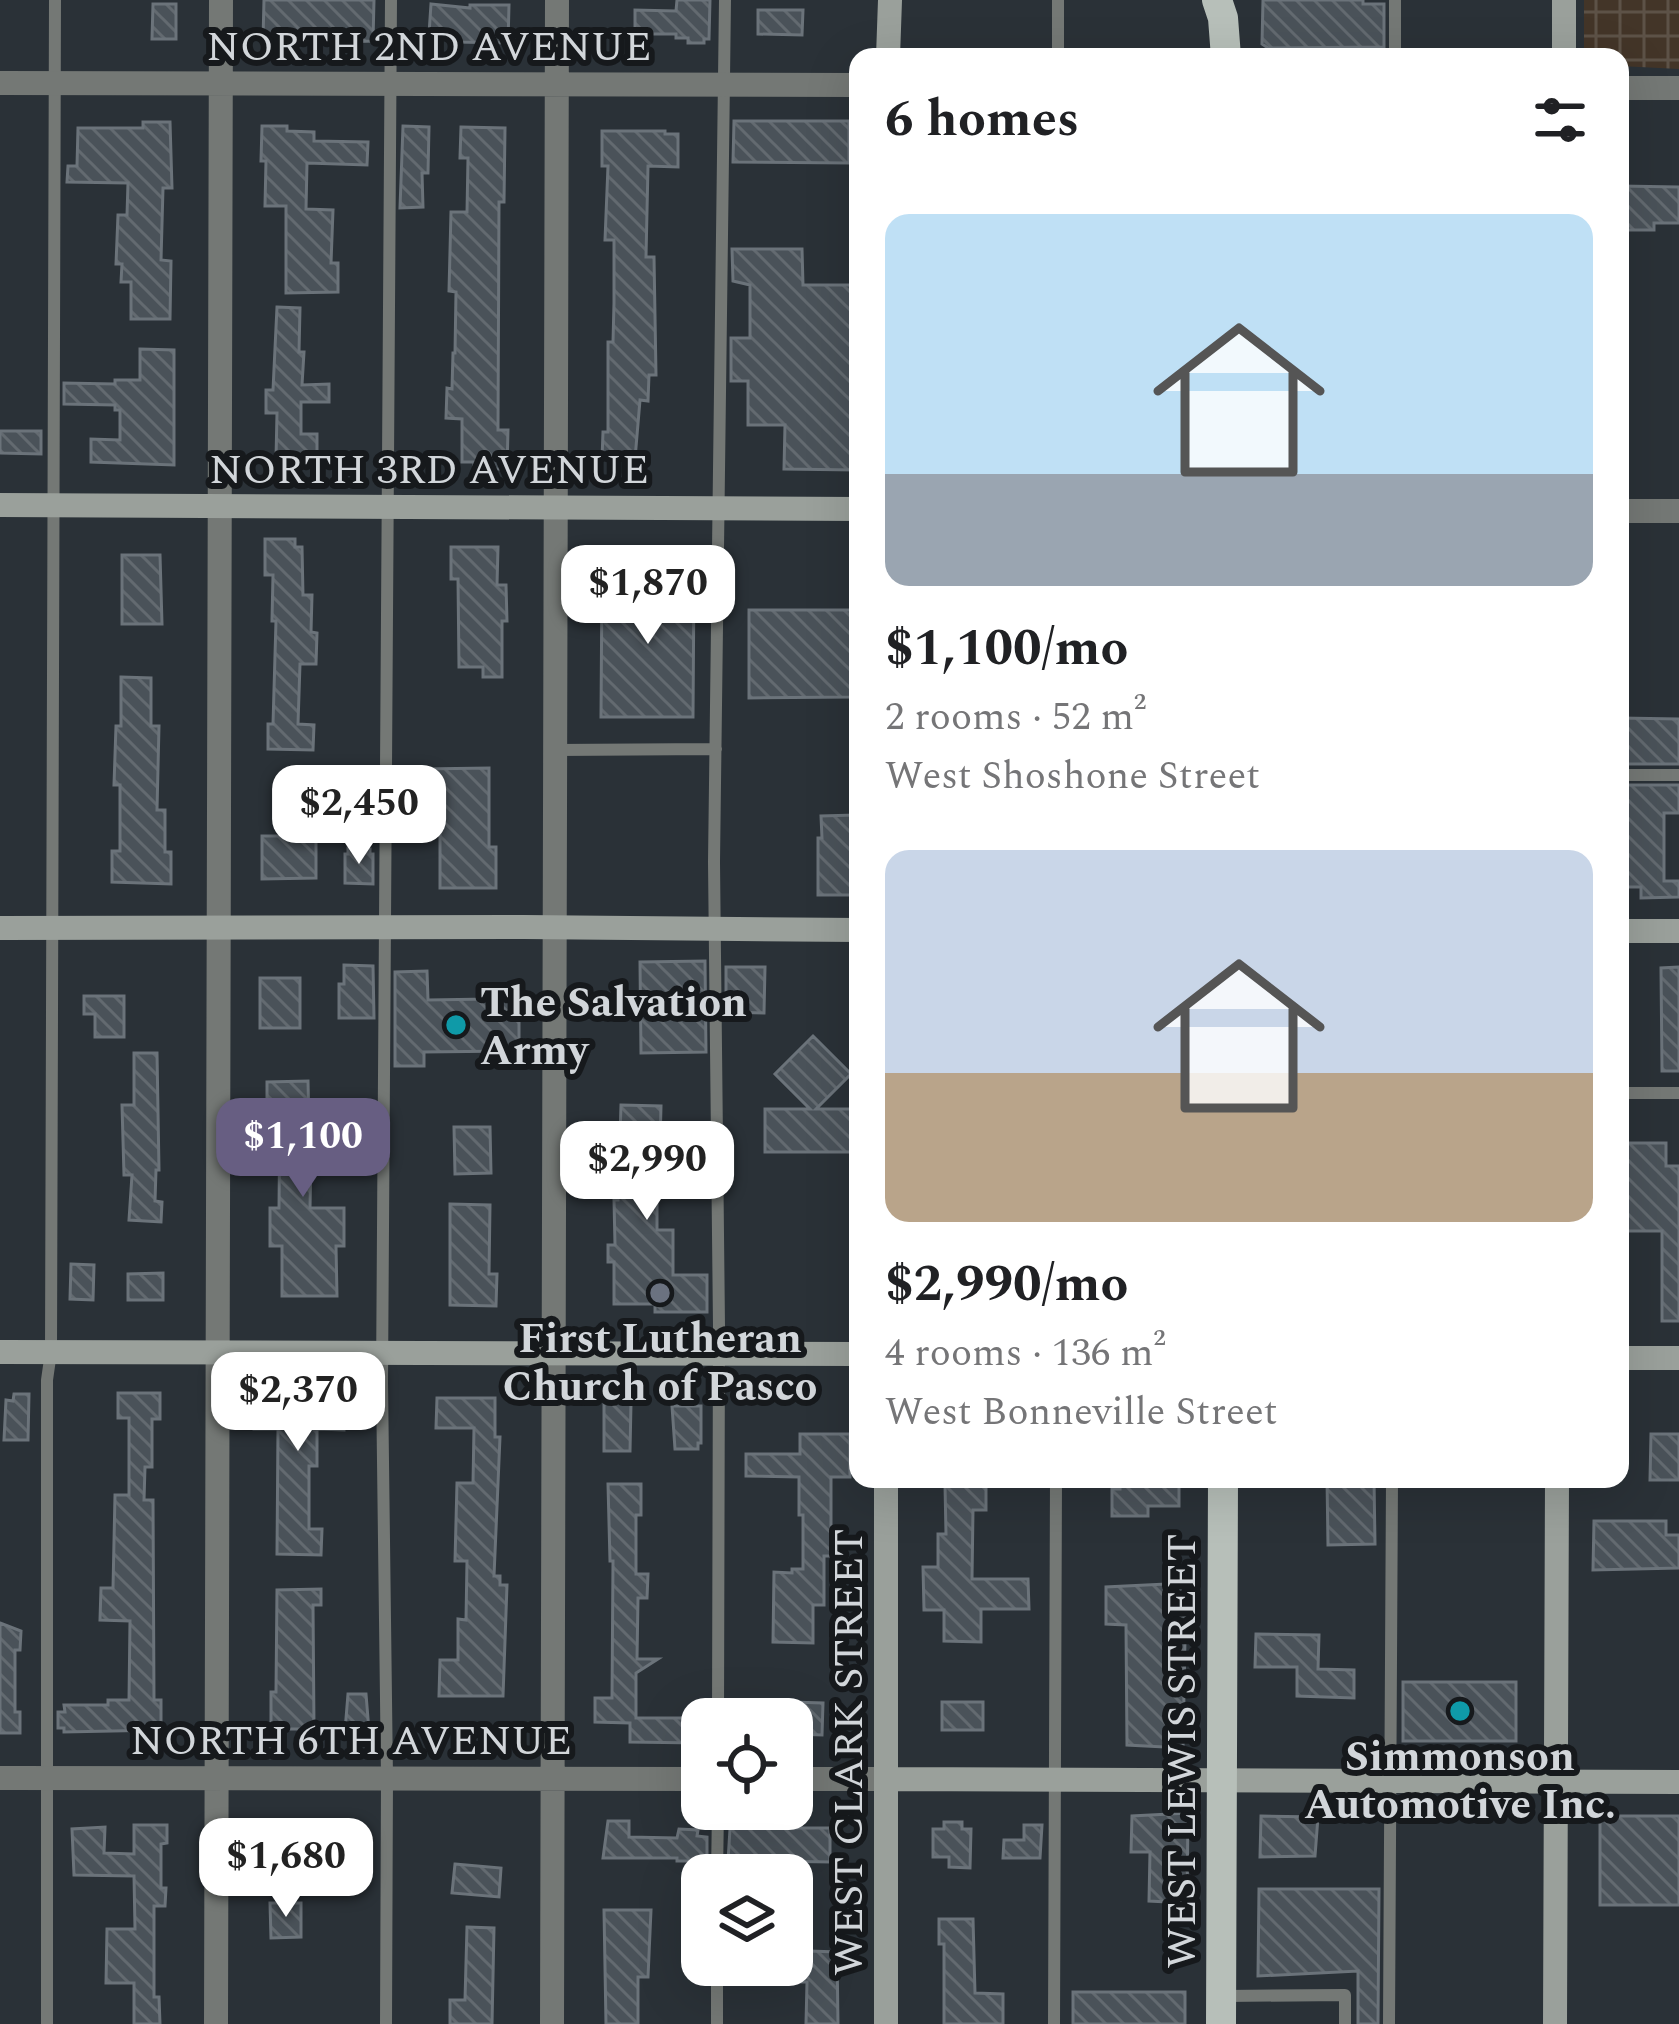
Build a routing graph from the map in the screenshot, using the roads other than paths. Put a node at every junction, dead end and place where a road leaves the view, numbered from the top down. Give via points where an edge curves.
1 (55, 0) edge
2 (221, 0) edge
3 (391, 0) edge
4 (556, 0) edge
5 (725, 0) edge
6 (890, 0) edge
7 (1058, 0) edge
8 (1217, 0) edge
9 (1395, 0) edge
10 (1564, 0) edge
11 (888, 48) edge
12 (1058, 48) edge
13 (1225, 48) edge
14 (1395, 48) edge
15 (1564, 48) edge
16 (0, 83) edge
17 (55, 83) junction
18 (220, 84) junction
19 (390, 84) junction
20 (556, 85) junction
21 (725, 85) junction
22 (849, 85) edge
23 (1629, 88) edge
24 (1679, 88) edge
25 (0, 505) edge
26 (53, 505) junction
27 (220, 506) junction
28 (389, 506) junction
29 (555, 507) junction
30 (720, 508) junction
31 (849, 508) edge
32 (1629, 511) edge
33 (1679, 511) edge
34 (716, 749) junction
35 (555, 750) junction
36 (1629, 775) edge
37 (1679, 775) edge
38 (385, 927) junction
39 (554, 927) junction
40 (0, 928) edge
41 (51, 928) junction
42 (218, 929) junction
43 (717, 931) junction
44 (849, 931) edge
45 (1629, 931) edge
46 (1679, 931) edge
47 (1629, 1093) edge
48 (1679, 1093) edge
49 (0, 1352) edge
50 (51, 1352) junction
51 (218, 1352) junction
52 (383, 1353) junction
53 (554, 1353) junction
54 (719, 1354) junction
55 (849, 1354) edge
56 (1629, 1358) edge
57 (1679, 1358) edge
58 (886, 1488) edge
59 (1056, 1488) edge
60 (1222, 1488) edge
61 (1392, 1488) edge
62 (1557, 1488) edge
63 (718, 1698) edge
64 (0, 1778) edge
65 (48, 1778) junction
66 (217, 1778) junction
67 (387, 1778) junction
68 (553, 1779) junction
69 (681, 1779) edge
70 (813, 1779) edge
71 (886, 1779) junction
72 (1054, 1780) junction
73 (1221, 1780) junction
74 (1391, 1781) junction
75 (1555, 1781) junction
76 (1679, 1782) edge
77 (717, 1986) edge
78 (1221, 2010) edge
79 (47, 2024) edge
80 (216, 2024) edge
81 (386, 2024) edge
82 (552, 2024) edge
83 (717, 2024) edge
84 (886, 2024) edge
85 (1054, 2024) edge
86 (1346, 2024) edge
87 (1389, 2024) edge
88 (1555, 2024) edge

1 - 17 lane
2 - 18 street
3 - 19 lane
4 - 20 street
5 - 21 lane
6 - 11 street
7 - 12 lane
8 - 13 main road
9 - 14 lane
10 - 15 street
16 - 17 street, NORTH 2ND AVENUE
17 - 18 street, NORTH 2ND AVENUE
17 - 26 lane
18 - 19 street, NORTH 2ND AVENUE
18 - 27 street
19 - 20 street, NORTH 2ND AVENUE
19 - 28 lane
20 - 21 street, NORTH 2ND AVENUE
20 - 29 street
21 - 22 street, NORTH 2ND AVENUE
21 - 30 lane
23 - 24 street
25 - 26 street, NORTH 3RD AVENUE
26 - 27 street, NORTH 3RD AVENUE
26 - 41 lane
27 - 28 street, NORTH 3RD AVENUE
27 - 42 street
28 - 29 street, NORTH 3RD AVENUE
28 - 38 lane
29 - 30 street, NORTH 3RD AVENUE
29 - 35 street
30 - 31 street, NORTH 3RD AVENUE
30 - 34 lane
32 - 33 street
34 - 35 lane
34 - 43 lane
35 - 39 street
36 - 37 lane
38 - 39 street
38 - 42 street
38 - 52 lane
39 - 43 street
39 - 53 street
40 - 41 street
41 - 42 street
41 - 50 lane
42 - 51 street
43 - 44 street
43 - 54 lane
45 - 46 street
47 - 48 lane
49 - 50 street
50 - 51 street
50 - 65 lane
51 - 52 street
51 - 66 street
52 - 53 street
52 - 67 lane
53 - 54 street
53 - 68 street
54 - 55 street
54 - 63 lane
56 - 57 street
58 - 71 street, WEST CLARK STREET
59 - 72 lane
60 - 73 main road, WEST LEWIS STREET
61 - 74 lane
62 - 75 street
64 - 65 street, NORTH 6TH AVENUE
65 - 66 street, NORTH 6TH AVENUE
65 - 79 lane
66 - 67 street, NORTH 6TH AVENUE
66 - 80 street
67 - 68 street, NORTH 6TH AVENUE
67 - 81 lane
68 - 69 street, NORTH 6TH AVENUE
68 - 82 street
70 - 71 street
71 - 72 street
71 - 84 street, WEST CLARK STREET
72 - 73 street
72 - 85 lane
73 - 74 street
73 - 78 main road, WEST LEWIS STREET
74 - 75 street
74 - 87 lane
75 - 76 street
75 - 88 street
77 - 83 lane
78 - 86 lane via 1346,1995

